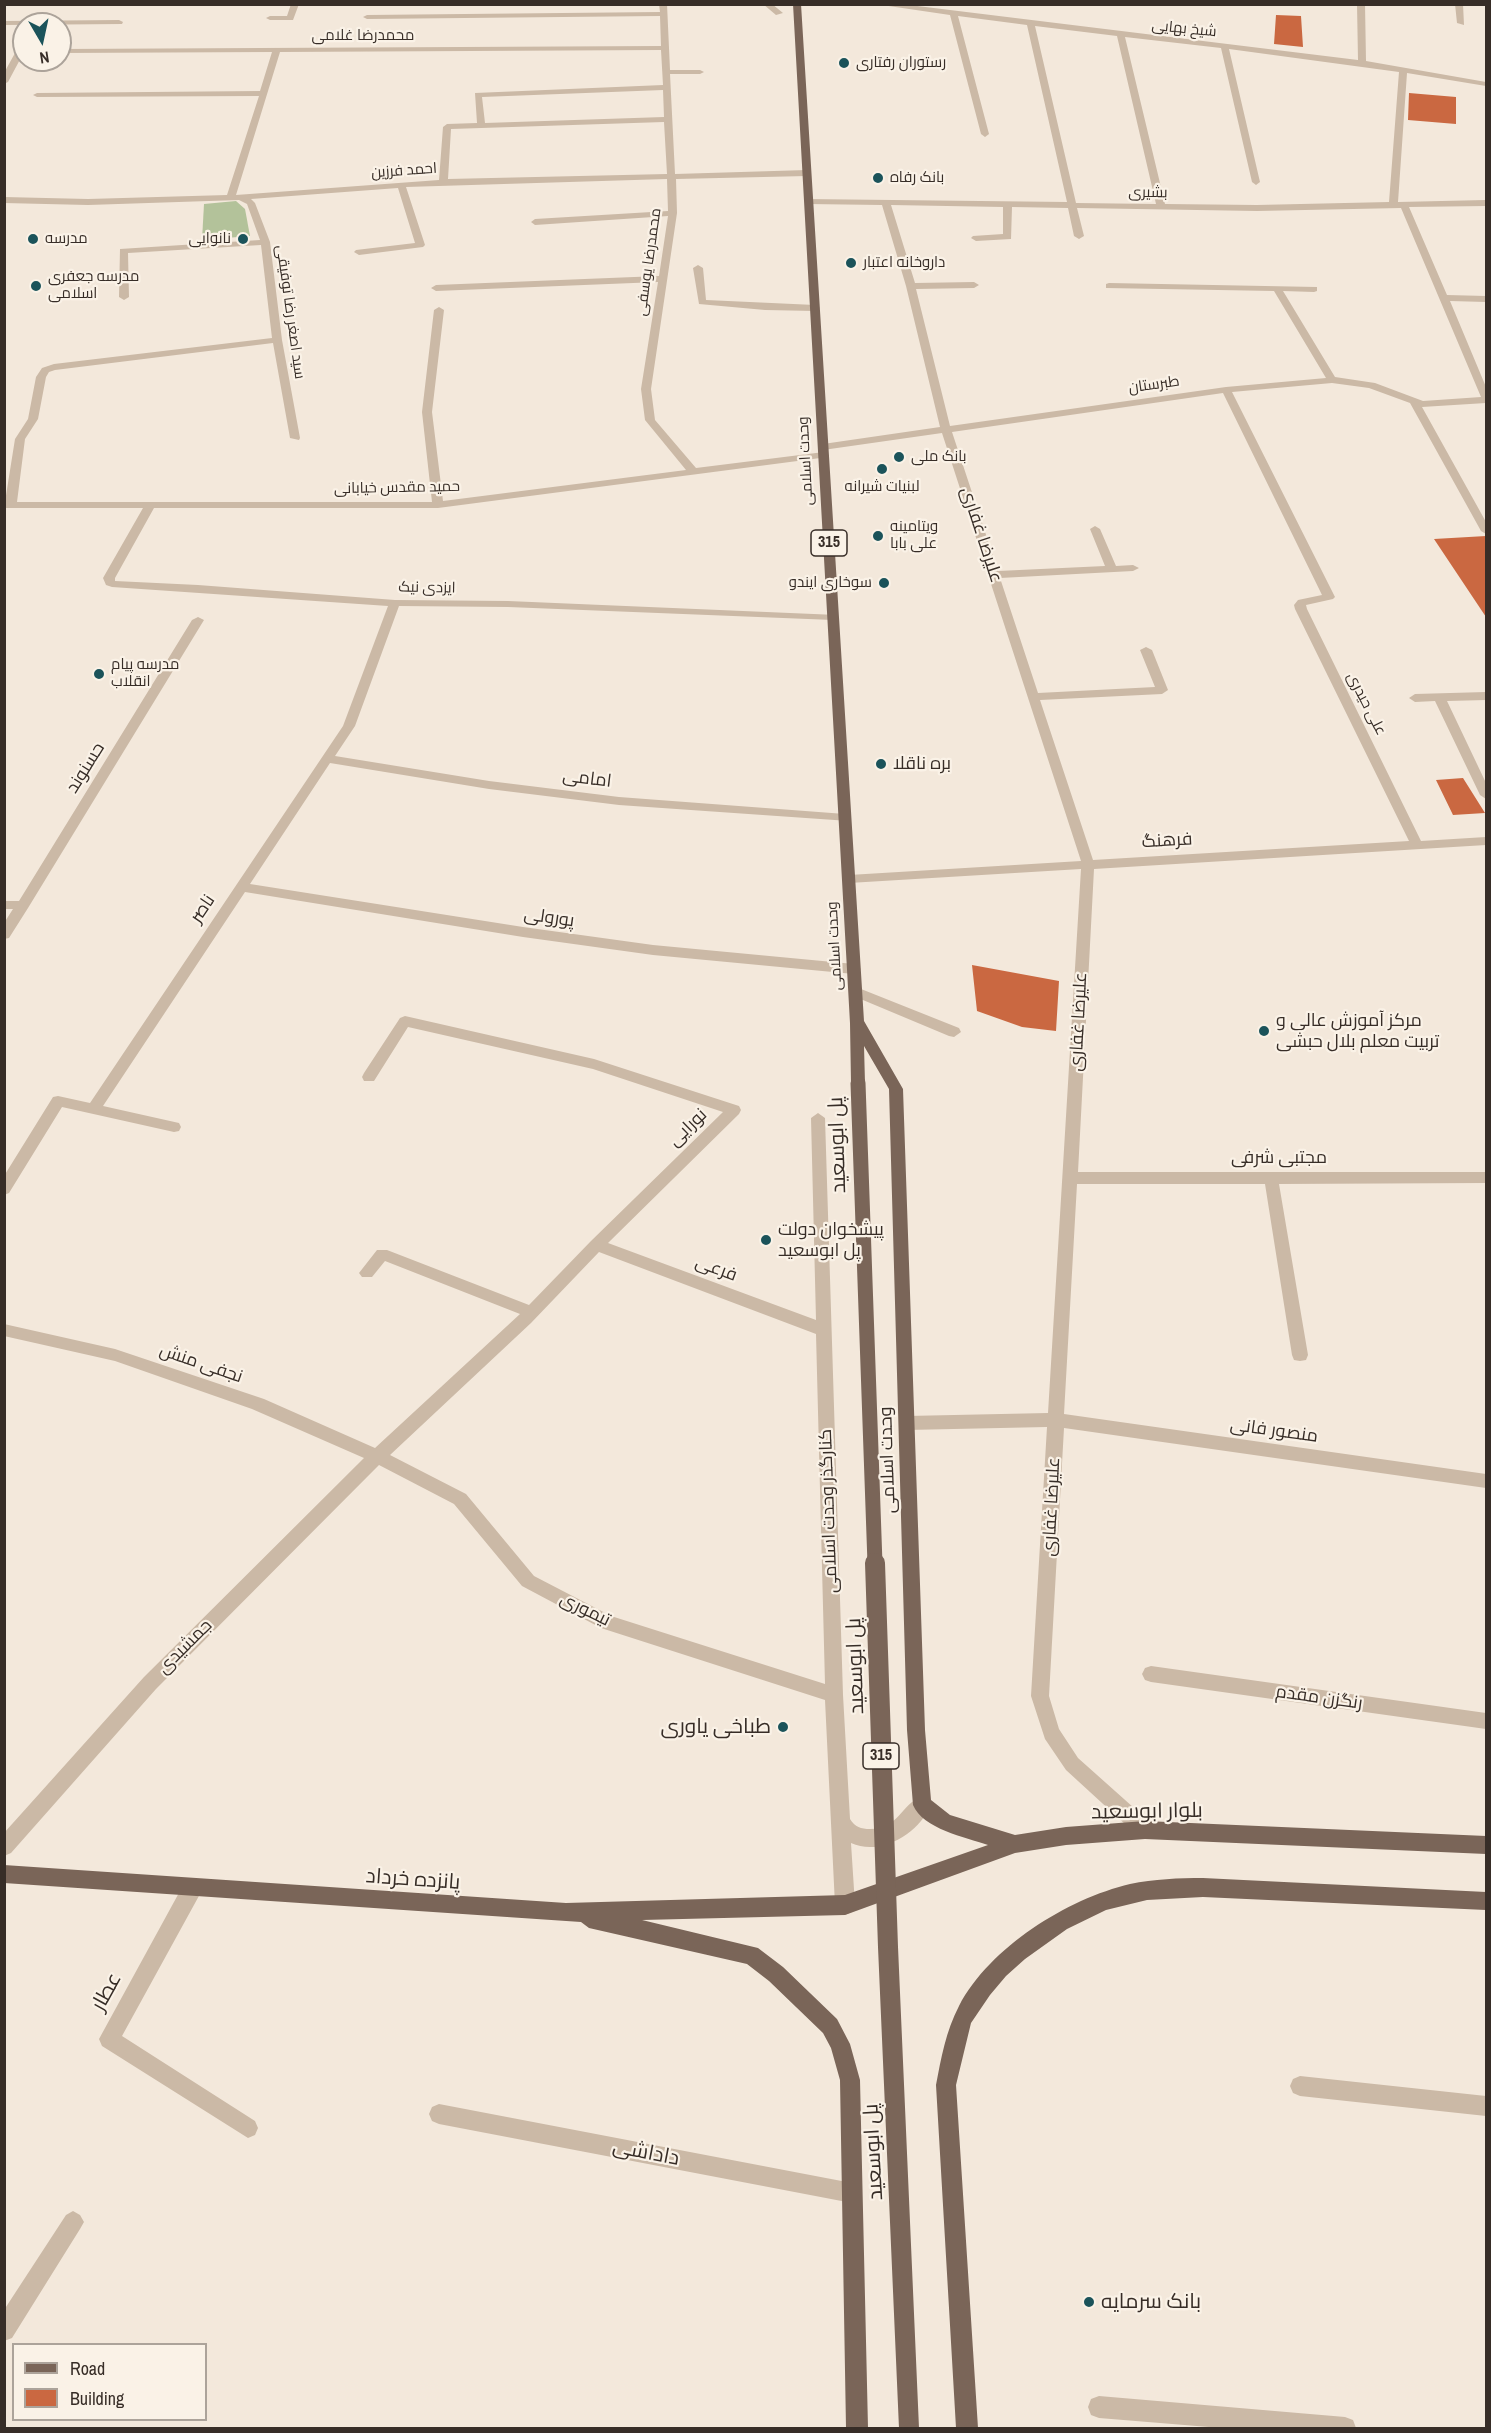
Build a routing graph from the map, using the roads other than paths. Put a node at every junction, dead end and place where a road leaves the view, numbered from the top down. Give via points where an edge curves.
1 (295, 4) edge
2 (663, 4) edge
3 (766, 4) edge
4 (796, 4) edge
5 (878, 4) edge
6 (1361, 4) edge
7 (1459, 4) edge
8 (779, 13) dead end
9 (664, 14) junction
10 (954, 15) junction
11 (367, 17) dead end
12 (270, 18) dead end
13 (119, 22) dead end
14 (72, 23) edge
15 (1461, 23) dead end
16 (1031, 24) junction
17 (1121, 35) junction
18 (1225, 47) junction
19 (666, 48) junction
20 (277, 50) junction
21 (72, 51) edge
22 (1362, 63) junction
23 (12, 68) edge
24 (1403, 70) junction
25 (667, 72) junction
26 (700, 72) dead end
27 (4, 82) edge
28 (1486, 84) edge
29 (668, 87) junction
30 (263, 93) junction
31 (37, 95) dead end
32 (670, 118) junction
33 (481, 126) junction
34 (985, 134) dead end
35 (807, 173) junction
36 (673, 177) junction
37 (443, 182) junction
38 (1256, 182) dead end
39 (401, 184) junction
40 (236, 197) junction
41 (4, 200) edge
42 (808, 201) junction
43 (886, 202) junction
44 (1486, 203) edge
45 (1007, 204) junction
46 (1404, 205) junction
47 (1071, 206) junction
48 (1393, 206) junction
49 (1161, 207) junction
50 (673, 213) junction
51 (535, 222) dead end
52 (1079, 236) dead end
53 (976, 238) dead end
54 (265, 242) junction
55 (359, 252) dead end
56 (698, 268) dead end
57 (664, 279) junction
58 (974, 285) dead end
59 (911, 286) junction
60 (1109, 286) dead end
61 (436, 288) dead end
62 (1277, 289) junction
63 (1314, 289) dead end
64 (124, 297) dead end
65 (1444, 298) junction
66 (1486, 299) edge
67 (815, 308) junction
68 (439, 309) dead end
69 (277, 340) junction
70 (1332, 380) junction
71 (1226, 390) junction
72 (1486, 399) edge
73 (1415, 403) junction
74 (946, 430) junction
75 (295, 438) dead end
76 (823, 451) junction
77 (693, 472) junction
78 (151, 504) junction
79 (8, 505) edge
80 (438, 505) junction
81 (1095, 529) dead end
82 (1486, 531) edge
83 (1132, 568) dead end
84 (1112, 569) junction
85 (994, 575) junction
86 (395, 603) junction
87 (833, 617) junction
88 (198, 620) dead end
89 (1146, 650) dead end
90 (1486, 696) edge
91 (1034, 697) junction
92 (1439, 697) junction
93 (1415, 698) dead end
94 (327, 759) junction
95 (1486, 795) edge
96 (845, 818) junction
97 (1486, 841) edge
98 (1417, 845) junction
99 (1088, 864) junction
100 (849, 879) junction
101 (241, 887) junction
102 (4, 905) edge
103 (23, 906) junction
104 (4, 935) edge
105 (854, 969) junction
106 (855, 992) junction
107 (858, 1023) junction
108 (954, 1032) dead end
109 (369, 1077) dead end
110 (858, 1083) joint
111 (93, 1109) junction
112 (818, 1118) dead end
113 (174, 1127) dead end
114 (1071, 1178) junction
115 (1271, 1178) junction
116 (1486, 1178) edge
117 (4, 1189) edge
118 (596, 1245) junction
119 (367, 1273) dead end
120 (530, 1312) junction
121 (4, 1330) edge
122 (824, 1330) junction
123 (1300, 1355) dead end
124 (1057, 1420) junction
125 (907, 1423) junction
126 (377, 1456) junction
127 (1486, 1481) edge
128 (1151, 1674) dead end
129 (834, 1695) junction
130 (1486, 1721) edge
131 (922, 1805) junction
132 (839, 1819) junction
133 (1145, 1830) junction
134 (1015, 1844) junction
135 (1486, 1845) edge
136 (4, 1846) edge
137 (4, 1874) edge
138 (194, 1887) junction
139 (1486, 1902) edge
140 (844, 1905) junction
141 (819, 1906) joint
142 (566, 1913) junction
143 (1300, 2086) dead end
144 (1486, 2106) edge
145 (440, 2114) dead end
146 (248, 2128) dead end
147 (852, 2193) junction
148 (73, 2222) dead end
149 (4, 2330) edge
150 (1099, 2407) dead end
151 (857, 2428) edge
152 (909, 2428) edge
153 (967, 2428) edge
154 (1346, 2428) edge

1 - 12 street via 290,18
2 - 9 street, محمدرضا یوسفی
3 - 8 street
4 - 35 main road, وحدت اسلامی / 315
5 - 10 street, شیخ بهایی
6 - 22 street
7 - 15 street
9 - 11 street
9 - 19 street, محمدرضا یوسفی
10 - 16 street, شیخ بهایی
10 - 34 street
13 - 14 street
16 - 17 street, شیخ بهایی
16 - 47 street
17 - 18 street, شیخ بهایی
17 - 49 street
18 - 22 street, شیخ بهایی
18 - 38 street
19 - 20 street, محمدرضا غلامی
19 - 25 street, محمدرضا یوسفی
20 - 21 street, محمدرضا غلامی
20 - 30 street
22 - 24 street, شیخ بهایی
23 - 27 street
24 - 28 street, شیخ بهایی
24 - 48 street
25 - 26 street
25 - 29 street, محمدرضا یوسفی
29 - 32 street, محمدرضا یوسفی
29 - 33 street via 478,94
30 - 31 street
30 - 40 street
32 - 33 street
32 - 36 street, محمدرضا یوسفی
33 - 37 street via 447,127
35 - 36 street, احمد فرزین
35 - 42 main road, وحدت اسلامی / 315
36 - 37 street, احمد فرزین
36 - 50 street, محمدرضا یوسفی
37 - 39 street, احمد فرزین
39 - 40 street, احمد فرزین
39 - 55 street via 420,244
40 - 41 street, احمد فرزین via 88,202
40 - 54 street, سید اصغر رضا توفیقی via 251,203
42 - 43 street, بشیری
42 - 67 main road, وحدت اسلامی / 315
43 - 45 street, بشیری
43 - 59 street, علیرضا غفاری
44 - 46 street, بشیری
45 - 47 street, بشیری
45 - 53 street via 1008,237
46 - 48 street, بشیری
46 - 65 street
47 - 49 street, بشیری
47 - 52 street
48 - 49 street, بشیری
50 - 51 street
50 - 57 street, محمدرضا یوسفی
54 - 64 street via 123,251
54 - 69 street, سید اصغر رضا توفیقی
56 - 67 street via 702,302
57 - 61 street
57 - 77 street, محمدرضا یوسفی via 646,389 650,420
58 - 59 street
59 - 74 street, علیرضا غفاری
60 - 62 street
62 - 63 street
62 - 70 street
65 - 66 street
65 - 72 street
67 - 76 main road, وحدت اسلامی / 315
68 - 80 street via 427,412
69 - 75 street, سید اصغر رضا توفیقی
69 - 79 street via 45,370 33,419 20,438
70 - 71 street, طبرستان
70 - 73 street, طبرستان via 1371,385
71 - 74 street, طبرستان
71 - 98 street, علی حیدری via 1329,597 1300,605
72 - 73 street, طبرستان
73 - 82 street
74 - 76 street, طبرستان
74 - 85 street, علیرضا غفاری
76 - 77 street, حمید مقدس خیابانی
76 - 87 main road, وحدت اسلامی / 315
77 - 80 street, حمید مقدس خیابانی
78 - 79 street, حمید مقدس خیابانی
78 - 80 street, حمید مقدس خیابانی
78 - 86 street, ایزدی نیک via 109,578 110,583
81 - 84 street
83 - 84 street
84 - 85 street
85 - 91 street, علیرضا غفاری
86 - 87 street, ایزدی نیک
86 - 94 street, ناصر via 349,726
87 - 96 main road, وحدت اسلامی / 315
88 - 103 street, حسنوند
89 - 91 street via 1161,690
90 - 92 street
91 - 99 street, علیرضا غفاری
92 - 93 street
92 - 95 street
94 - 96 street, امامی via 619,801
94 - 101 street, ناصر
96 - 100 main road, وحدت اسلامی / 315
97 - 98 street, فرهنگ
98 - 99 street, فرهنگ
99 - 100 street, فرهنگ
99 - 114 street, علیرضا غفاری
100 - 105 main road, وحدت اسلامی / 315
101 - 105 street, پورولی via 546,936
101 - 111 street, ناصر
102 - 103 street
103 - 104 street, حسنوند
105 - 106 main road, وحدت اسلامی / 315
106 - 107 main road, وحدت اسلامی / 315
106 - 108 street
107 - 110 main road, وحدت اسلامی / 315
107 - 125 main road, وحدت اسلامی via 896,1089
109 - 118 street, نورایی via 405,1021 594,1064 734,1110
110 - 152 main road, پل ابوسعید / 315, bridge
111 - 113 street
111 - 117 street via 58,1101
112 - 122 street, کنارگذر وحدت اسلامی
114 - 115 street, مجتبی شرفی
114 - 124 street, علیرضا غفاری
115 - 116 street, مجتبی شرفی
115 - 123 street
118 - 120 street, نورایی
118 - 122 street, فرعی
119 - 120 street via 382,1254
120 - 126 street, نورایی
121 - 126 street, نجفی منش via 115,1354 258,1404
122 - 129 street, کنارگذر وحدت اسلامی
124 - 125 street, منصور فانی
124 - 127 street, منصور فانی
124 - 133 street, علیرضا غفاری via 1041,1696 1051,1733 1072,1764
125 - 131 main road, وحدت اسلامی via 916,1730
126 - 129 street, تیموری via 460,1499 528,1581 607,1622
126 - 136 street, جمشیدی via 150,1683
128 - 130 street, رنگزن مقدم
129 - 132 street, کنارگذر وحدت اسلامی
131 - 132 street via 898,1831 879,1838 860,1838 847,1831
131 - 134 main road via 945,1822
132 - 140 street, کنارگذر وحدت اسلامی
133 - 134 main road, بلوار ابوسعید
133 - 135 main road, بلوار ابوسعید
134 - 140 main road, بلوار ابوسعید
137 - 138 main road, پانزده خرداد
138 - 142 main road, پانزده خرداد
138 - 146 street, عطار via 109,2039
139 - 153 main road via 1180,1886 1127,1894 1074,1914 1016,1954 968,2008 952,2050 946,2085
140 - 141 main road, بلوار ابوسعید
141 - 142 main road, پانزده خرداد
142 - 147 main road via 751,1955 817,2012 840,2044 850,2080
143 - 144 street
145 - 147 street, داداشی
147 - 151 main road
148 - 149 street
150 - 154 street

